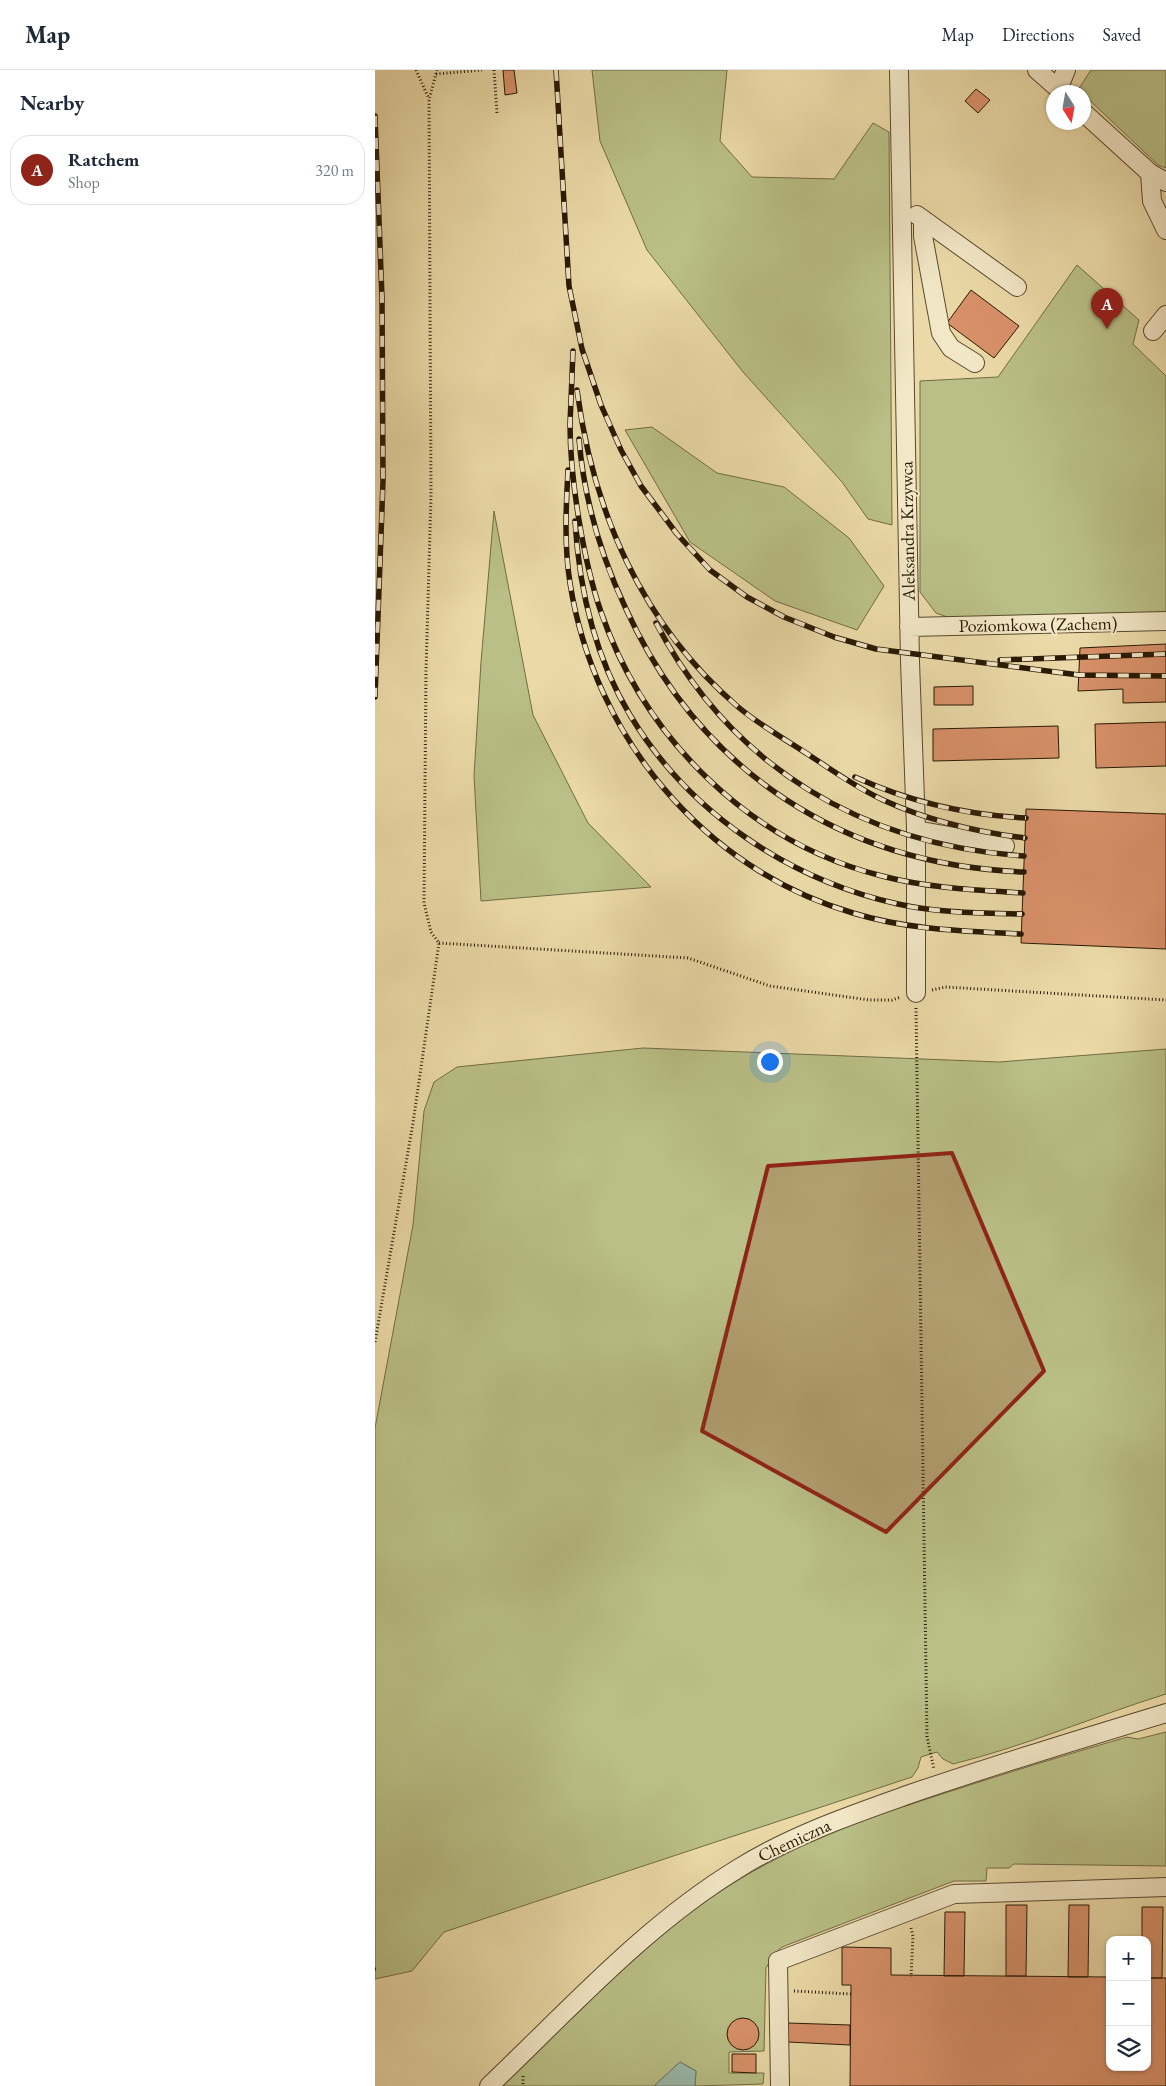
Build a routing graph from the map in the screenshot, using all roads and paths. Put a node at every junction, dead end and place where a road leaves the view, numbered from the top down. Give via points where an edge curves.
1 (416, 70) edge
2 (482, 70) edge
3 (494, 70) edge
4 (899, 70) edge
5 (1037, 70) edge
6 (1066, 70) edge
7 (437, 72) edge
8 (1053, 85) edge
9 (1062, 85) edge
10 (429, 100) junction
11 (497, 113) dead end
12 (1091, 119) edge
13 (1150, 173) junction
14 (1166, 182) edge
15 (901, 203) junction
16 (923, 219) junction
17 (1166, 230) edge
18 (1017, 287) dead end
19 (1166, 315) edge
20 (1153, 331) dead end
21 (975, 363) dead end
22 (1166, 621) edge
23 (909, 627) junction
24 (916, 830) junction
25 (1005, 846) dead end
26 (439, 943) junction
27 (916, 993) junction
28 (1166, 1000) edge
29 (375, 1342) edge
30 (1166, 1713) edge
31 (938, 1785) junction
32 (1166, 1887) edge
33 (909, 1922) dead end
34 (911, 1977) dead end
35 (787, 1993) dead end
36 (851, 1994) dead end
37 (489, 2086) edge
38 (780, 2086) edge

1 - 10 path
2 - 7 path
3 - 11 path
4 - 15 street, Aleksandra Krzywca
5 - 8 street
6 - 9 street
7 - 10 path
10 - 26 path via 431,494 424,903 431,932
12 - 13 street
13 - 14 street
13 - 17 street via 1152,201
15 - 16 street
15 - 23 street, Aleksandra Krzywca
16 - 18 street
16 - 21 street via 923,236 941,333 951,348
19 - 20 street
22 - 23 street, Poziomkowa (Zachem)
23 - 24 street, Aleksandra Krzywca
24 - 25 street
24 - 27 street, Aleksandra Krzywca
26 - 27 path via 688,958 770,986 869,1000 893,1000
26 - 29 path via 413,1123
27 - 28 path via 945,987
27 - 31 path via 927,1737
30 - 31 street, Chemiczna
31 - 37 street, Chemiczna via 838,1819 765,1852 709,1887 644,1939
32 - 38 street via 954,1894 779,1962
33 - 34 path via 913,1936
35 - 36 path

